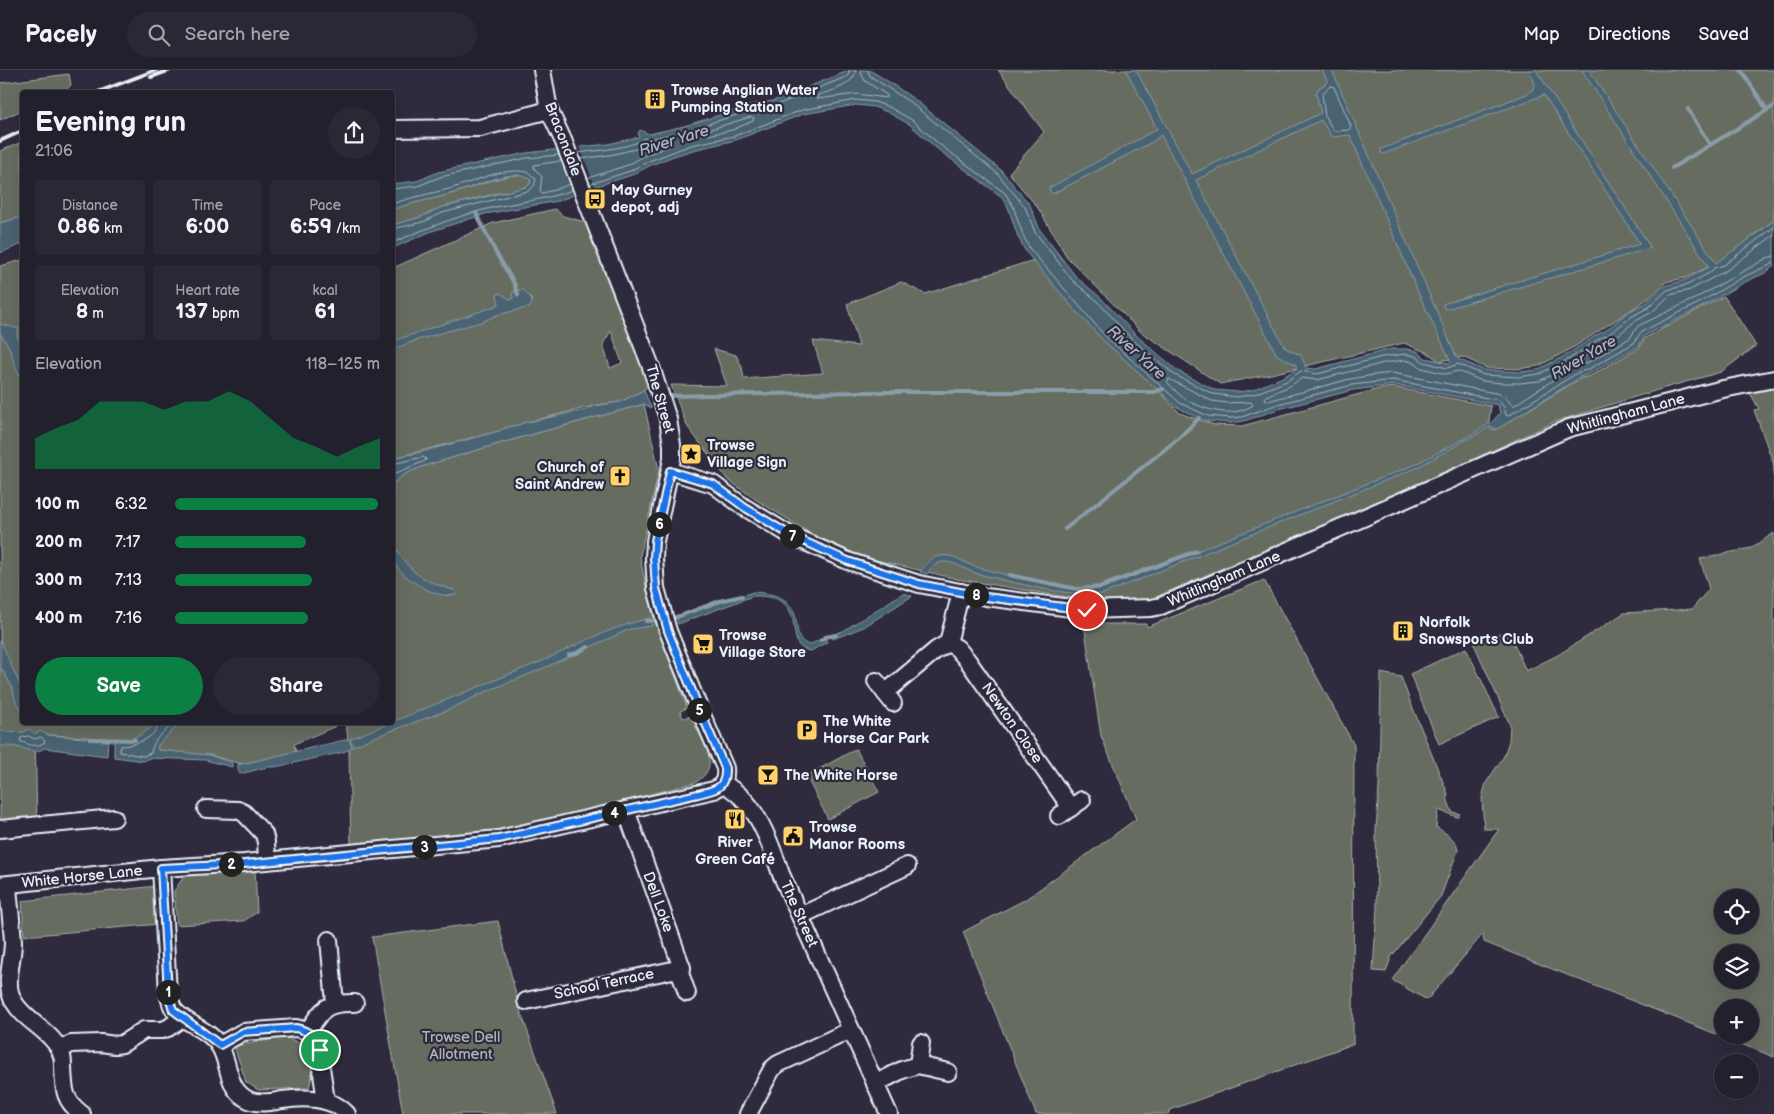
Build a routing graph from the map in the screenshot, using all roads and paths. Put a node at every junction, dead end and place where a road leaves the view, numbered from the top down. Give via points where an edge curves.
1 (543, 75) edge
2 (549, 110) junction
3 (395, 129) edge
4 (589, 207) joint
5 (1774, 379) edge
6 (670, 471) junction
7 (960, 592) junction
8 (948, 643) junction
9 (885, 692) dead end
10 (723, 783) junction
11 (1071, 808) dead end
12 (206, 809) dead end
13 (626, 810) junction
14 (114, 818) dead end
15 (0, 829) edge
16 (267, 862) junction
17 (907, 866) dead end
18 (161, 868) junction
19 (4, 885) edge
20 (800, 916) junction
21 (328, 940) dead end
22 (682, 968) junction
23 (687, 993) dead end
24 (526, 1001) dead end
25 (355, 1002) dead end
26 (335, 1003) junction
27 (182, 1018) junction
28 (851, 1030) junction
29 (307, 1032) junction
30 (921, 1043) dead end
31 (220, 1045) junction
32 (60, 1050) junction
33 (918, 1065) junction
34 (948, 1072) dead end
35 (876, 1084) junction
36 (326, 1101) junction
37 (64, 1108) edge
38 (82, 1114) edge
39 (347, 1114) edge
40 (748, 1114) edge
41 (889, 1114) edge

1 - 2 street, Bracondale
2 - 3 street via 480,128
2 - 4 street, Bracondale
4 - 6 street, The Street via 668,419 672,444
5 - 7 street, Whitlingham Lane via 1569,428 1161,606 1087,610
6 - 7 street, Whitlingham Lane via 713,484 790,535 848,561 915,583
6 - 10 street, The Street via 655,541 656,588 668,631 724,765 726,777
7 - 8 street
8 - 9 street
8 - 11 street, Newton Close via 968,661
10 - 13 street, White Horse Lane via 714,790
10 - 20 street, The Street via 753,810
12 - 16 street via 244,813 264,834
13 - 16 street, White Horse Lane via 499,839
13 - 22 street, Dell Loke
14 - 15 street
16 - 18 street, White Horse Lane
17 - 20 street
18 - 19 street, White Horse Lane
18 - 27 street via 168,993 173,1010
19 - 32 street via 13,944 10,994 22,1012 52,1038
20 - 28 street, The Street
21 - 26 street
22 - 23 street, Dell Loke via 680,973
22 - 24 street, School Terrace
25 - 26 street
26 - 29 street via 325,1008
27 - 31 street
27 - 32 street via 168,1028 144,1030 115,1046 71,1044
28 - 35 street, The Street
28 - 40 street via 778,1064 772,1069
29 - 31 street via 296,1028 243,1032
29 - 36 street via 317,1040
30 - 33 street
31 - 36 street via 231,1084 250,1100 262,1103
32 - 37 street via 63,1056
33 - 34 street
33 - 35 street
35 - 41 street, The Street
36 - 39 street
37 - 38 street

